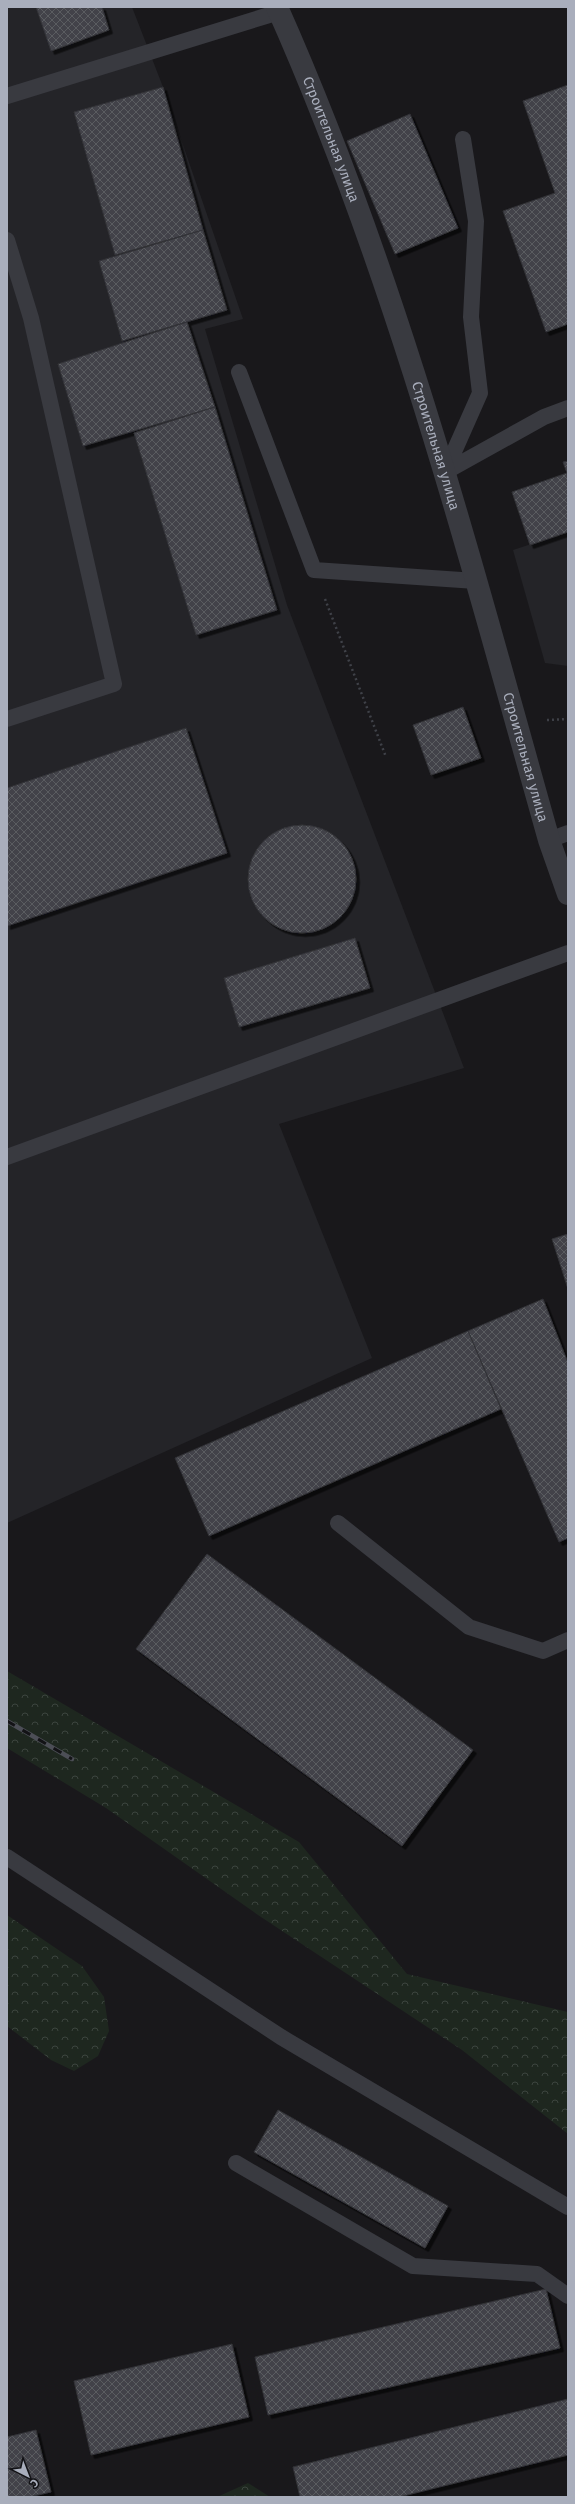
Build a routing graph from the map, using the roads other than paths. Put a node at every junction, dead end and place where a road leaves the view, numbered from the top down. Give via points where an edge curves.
1 (278, 10) edge
2 (7, 96) edge
3 (463, 139) dead end
4 (7, 240) edge
5 (239, 372) dead end
6 (568, 408) edge
7 (445, 472) junction
8 (476, 581) junction
9 (7, 719) edge
10 (559, 836) edge
11 (568, 894) edge
12 (568, 953) edge
13 (7, 1156) edge
14 (338, 1524) dead end
15 (568, 1640) edge
16 (7, 1857) edge
17 (236, 2163) dead end
18 (568, 2207) edge
19 (568, 2296) edge

1 - 2 lane
1 - 7 street, Строительная улица via 364,222
3 - 7 lane via 476,221 471,317 480,393
4 - 9 lane via 31,318 114,684
5 - 8 lane via 314,570
6 - 7 lane via 544,417
7 - 8 street, Строительная улица
8 - 10 street, Строительная улица
10 - 11 street, Строительная улица
12 - 13 lane
14 - 15 lane via 469,1627 543,1651
16 - 18 lane via 281,2037
17 - 19 lane via 413,2266 537,2274

